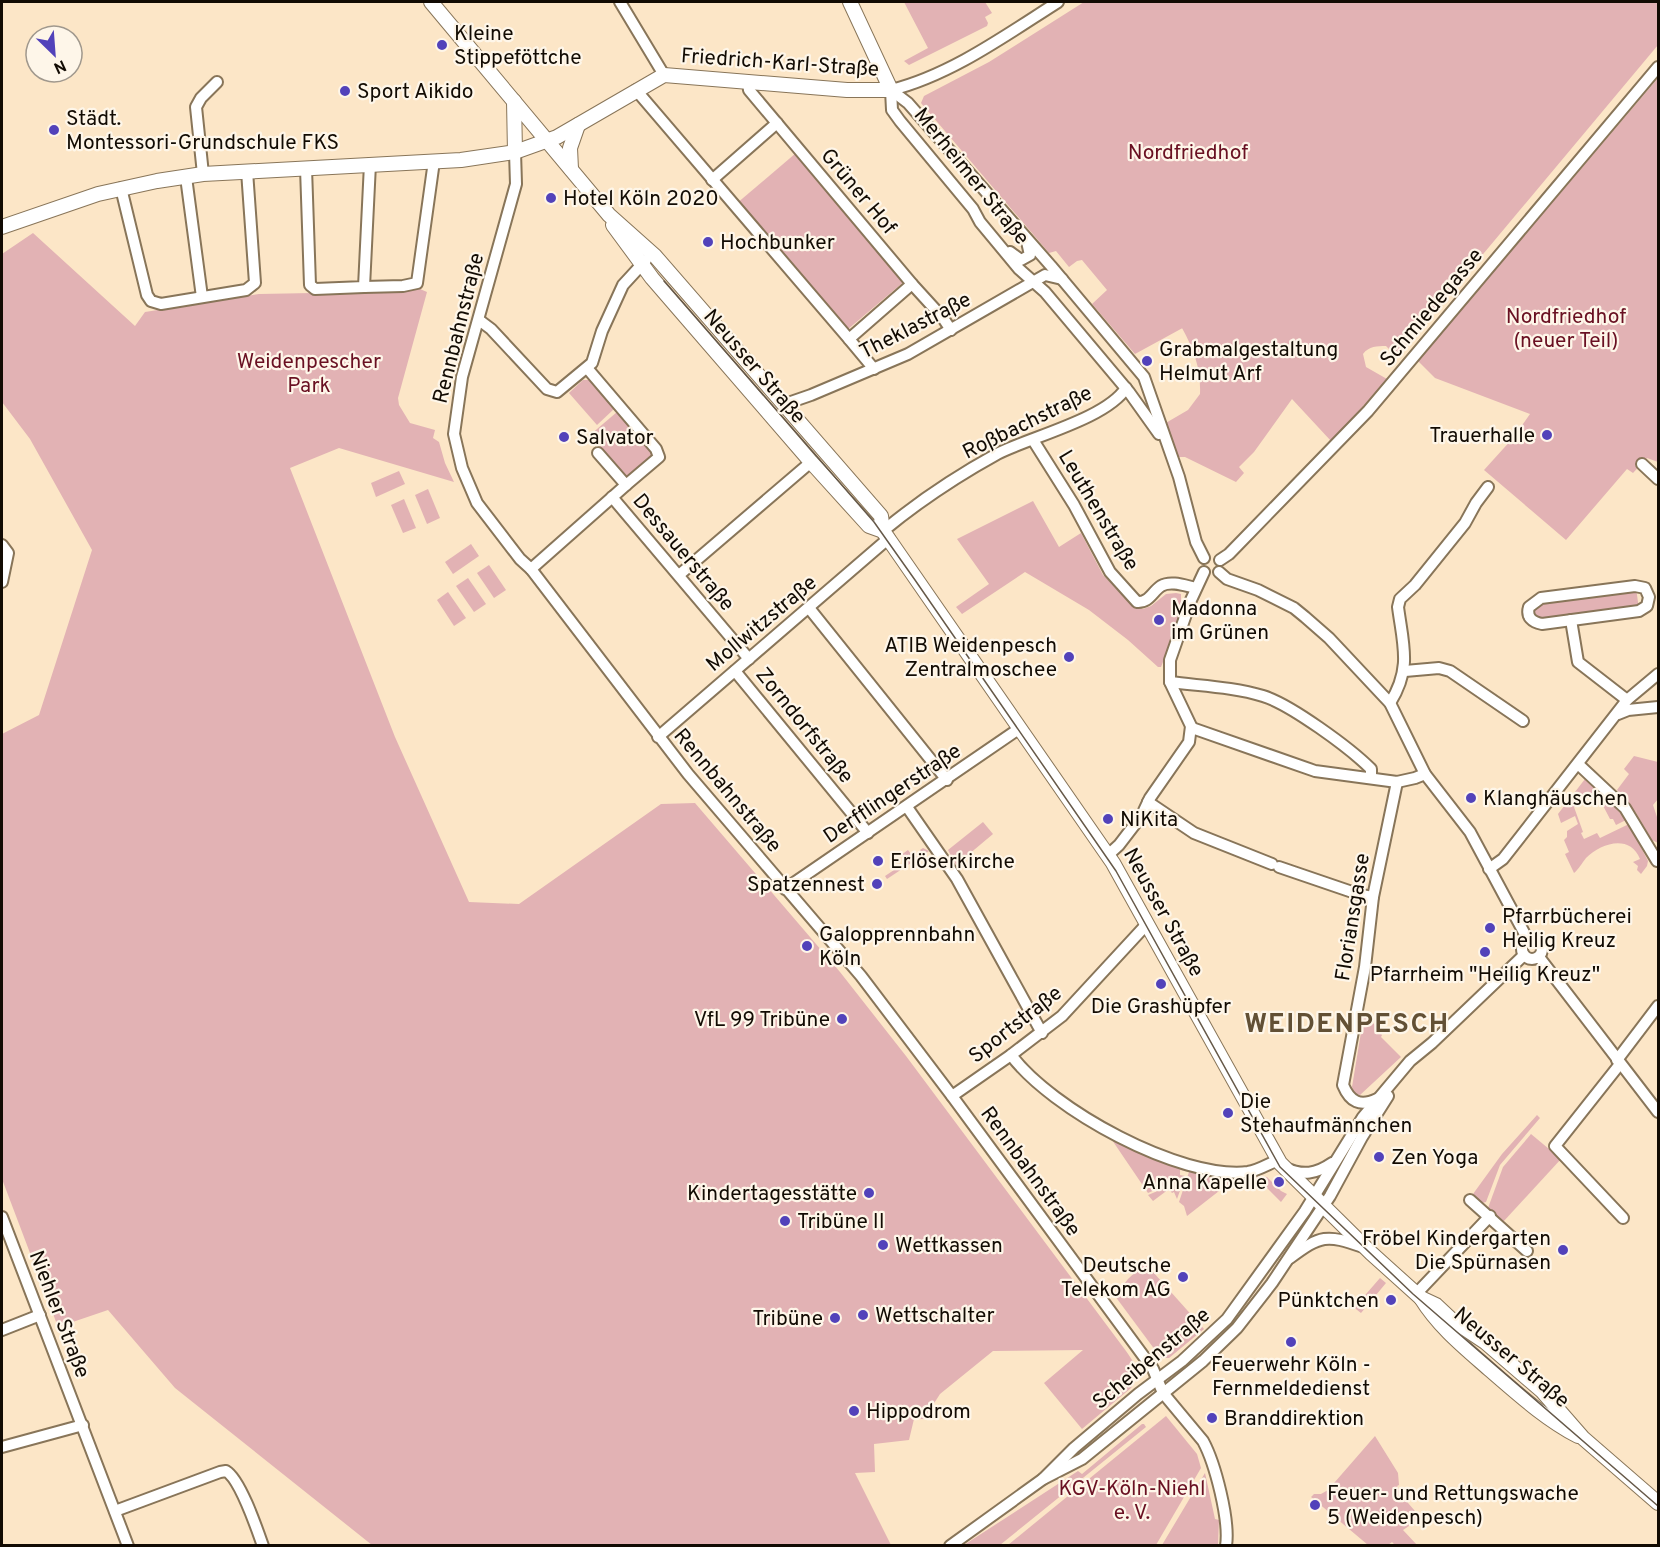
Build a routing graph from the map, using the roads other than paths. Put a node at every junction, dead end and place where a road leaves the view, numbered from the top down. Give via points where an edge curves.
1 (431, 2) edge
2 (620, 2) edge
3 (850, 2) edge
4 (1058, 2) edge
5 (1659, 67) edge
6 (664, 75) junction
7 (218, 82) dead end
8 (748, 83) junction
9 (636, 90) junction
10 (891, 90) junction
11 (514, 101) junction
12 (777, 123) junction
13 (578, 125) junction
14 (548, 142) junction
15 (515, 152) junction
16 (434, 161) junction
17 (370, 164) junction
18 (306, 168) junction
19 (571, 169) junction
20 (247, 171) junction
21 (203, 174) junction
22 (186, 177) junction
23 (712, 180) junction
24 (120, 188) junction
25 (609, 215) junction
26 (2, 227) edge
27 (1024, 236) junction
28 (997, 244) junction
29 (1038, 252) junction
30 (655, 256) junction
31 (641, 264) junction
32 (1063, 279) junction
33 (1033, 282) junction
34 (912, 284) junction
35 (364, 287) junction
36 (202, 297) junction
37 (479, 320) junction
38 (951, 330) junction
39 (849, 339) junction
40 (587, 368) junction
41 (874, 369) junction
42 (1144, 377) junction
43 (1127, 390) junction
44 (811, 395) junction
45 (784, 404) junction
46 (798, 419) junction
47 (1034, 440) junction
48 (1168, 448) junction
49 (598, 453) dead end
50 (811, 462) junction
51 (1642, 464) dead end
52 (1659, 479) edge
53 (626, 486) junction
54 (1488, 487) dead end
55 (612, 497) junction
56 (886, 535) junction
57 (2, 545) edge
58 (1204, 558) junction
59 (1220, 560) junction
60 (531, 569) junction
61 (1204, 572) junction
62 (1219, 572) junction
63 (679, 575) junction
64 (2, 582) edge
65 (1196, 588) junction
66 (1654, 596) edge
67 (809, 608) junction
68 (1571, 620) junction
69 (749, 659) junction
70 (735, 671) junction
71 (1405, 671) junction
72 (1659, 674) edge
73 (1170, 682) junction
74 (1649, 684) junction
75 (1627, 700) junction
76 (1390, 703) junction
77 (1659, 706) edge
78 (1617, 714) junction
79 (1523, 721) dead end
80 (1020, 728) junction
81 (1192, 728) junction
82 (658, 737) junction
83 (1578, 764) junction
84 (1425, 774) junction
85 (1371, 778) junction
86 (947, 780) junction
87 (1397, 782) junction
88 (1148, 802) junction
89 (907, 807) junction
90 (868, 833) junction
91 (1108, 855) junction
92 (1658, 861) edge
93 (1489, 868) junction
94 (785, 889) junction
95 (1373, 897) junction
96 (1147, 924) junction
97 (1528, 940) junction
98 (1524, 955) junction
99 (1539, 957) junction
100 (1659, 1006) edge
101 (1042, 1033) junction
102 (1432, 1043) junction
103 (1011, 1055) junction
104 (1618, 1062) junction
105 (952, 1096) junction
106 (1378, 1099) junction
107 (1659, 1112) edge
108 (1335, 1161) junction
109 (1280, 1163) junction
110 (1470, 1200) dead end
111 (1318, 1202) junction
112 (1490, 1216) junction
113 (2, 1217) edge
114 (1623, 1218) dead end
115 (1367, 1249) junction
116 (1527, 1251) dead end
117 (1288, 1260) junction
118 (1419, 1296) junction
119 (40, 1315) junction
120 (2, 1330) edge
121 (1156, 1381) junction
122 (1163, 1393) junction
123 (83, 1425) junction
124 (2, 1447) edge
125 (1043, 1479) junction
126 (1659, 1503) edge
127 (115, 1511) junction
128 (128, 1545) edge
129 (263, 1545) edge
130 (950, 1545) edge
131 (1226, 1545) edge

1 - 11 main road, Neusser Straße
2 - 6 street
3 - 10 main road, Merheimer Straße
4 - 10 street via 956,64 912,85
5 - 59 street, Schmiedegasse via 1368,411
6 - 8 main road, Friedrich-Karl-Straße
6 - 9 main road, Friedrich-Karl-Straße
7 - 21 street via 196,107
8 - 10 main road, Friedrich-Karl-Straße
8 - 12 street, Grüner Hof via 749,90
9 - 13 main road, Friedrich-Karl-Straße
9 - 23 street
10 - 27 street, Merheimer Straße via 908,103
10 - 28 street, Merheimer Straße via 892,110
11 - 14 main road, Neusser Straße
11 - 15 main road
12 - 23 street
12 - 34 street, Grüner Hof
13 - 14 main road, Friedrich-Karl-Straße
13 - 19 main road via 570,148
14 - 15 main road, Friedrich-Karl-Straße
14 - 19 main road, Neusser Straße
15 - 16 main road, Friedrich-Karl-Straße
15 - 37 street, Rennbahnstraße via 516,184
16 - 17 main road, Friedrich-Karl-Straße
16 - 35 street via 417,283
17 - 18 main road, Friedrich-Karl-Straße
17 - 35 street
18 - 20 main road, Friedrich-Karl-Straße
18 - 35 street via 310,285 315,289
19 - 25 main road, Neusser Straße
20 - 21 main road, Friedrich-Karl-Straße
20 - 36 street via 255,283 246,290
21 - 22 main road, Friedrich-Karl-Straße
22 - 24 main road, Friedrich-Karl-Straße
22 - 36 street
23 - 39 street
24 - 26 main road, Friedrich-Karl-Straße
24 - 36 street via 150,300 158,304
25 - 30 main road, Neusser Straße
25 - 31 main road, Neusser Straße
27 - 28 street via 1030,255 1026,259 1021,260
27 - 29 street, Merheimer Straße
28 - 33 street, Merheimer Straße
29 - 32 street, Merheimer Straße
29 - 33 street, Merheimer Straße via 1041,265
30 - 31 street
30 - 45 main road, Neusser Straße
31 - 40 street via 623,285 602,331 595,358
31 - 50 main road, Neusser Straße
32 - 33 street via 1045,275
32 - 42 street, Merheimer Straße
33 - 38 street, Theklastraße
33 - 43 street, Merheimer Straße
34 - 38 street, Grüner Hof
34 - 39 street
37 - 40 street via 550,391 561,390
37 - 60 street, Rennbahnstraße via 462,377 456,443 477,503
38 - 41 street, Theklastraße
39 - 41 street
40 - 53 street via 659,453
41 - 44 street, Theklastraße
42 - 43 street via 1142,387
42 - 48 street, Merheimer Straße
43 - 47 street, Roßbachstraße via 1112,403
43 - 48 street, Merheimer Straße
44 - 45 street, Theklastraße
44 - 46 street
45 - 46 main road, Neusser Straße
46 - 56 main road, Neusser Straße via 881,516
47 - 56 street, Roßbachstraße via 1019,443 915,505
47 - 65 street, Leuthenstraße via 1110,572 1137,602 1145,601 1162,586
48 - 58 street, Merheimer Straße
49 - 53 street
50 - 56 main road, Neusser Straße via 869,526
50 - 63 street
51 - 52 street
53 - 55 street
54 - 71 street via 1465,523 1400,599
55 - 60 street
55 - 63 street, Dessauerstraße
56 - 67 street, Mollwitzstraße
56 - 80 main road, Neusser Straße
57 - 64 street via 8,553
58 - 59 street via 1213,555
58 - 61 street
59 - 62 street
60 - 82 street, Rennbahnstraße
61 - 62 street
61 - 65 street
62 - 76 street via 1294,608 1329,638
63 - 69 street, Dessauerstraße
65 - 73 street via 1171,654
66 - 68 street via 1639,611
66 - 68 street via 1635,586 1541,598 1529,607 1530,618 1539,624
67 - 69 street, Mollwitzstraße
67 - 86 street
68 - 75 street via 1576,659
69 - 70 street, Mollwitzstraße
70 - 82 street, Mollwitzstraße
70 - 90 street, Zorndorfstraße
71 - 76 street
71 - 79 street via 1450,671
72 - 74 street
73 - 81 street
73 - 85 street via 1273,700 1362,760 1371,769
74 - 75 street
74 - 77 street via 1650,699
75 - 78 street
76 - 84 street
77 - 78 street
78 - 83 street
80 - 86 street, Derfflingerstraße
80 - 91 main road, Neusser Straße
81 - 85 street via 1315,771
81 - 88 street via 1186,749
82 - 94 street, Rennbahnstraße
83 - 92 street via 1625,808
83 - 93 street via 1503,859
84 - 87 street
84 - 93 street via 1470,832
85 - 87 street
86 - 89 street, Derfflingerstraße
87 - 95 street, Floriansgasse
88 - 91 street via 1136,823
88 - 95 street via 1194,833
89 - 90 street, Derfflingerstraße
89 - 101 street via 957,879
90 - 94 street, Derfflingerstraße
91 - 96 main road, Neusser Straße
93 - 97 street
94 - 105 street, Rennbahnstraße via 861,976
95 - 106 street, Floriansgasse via 1365,967 1343,1085 1356,1102 1365,1104
96 - 101 street, Sportstraße
96 - 109 main road, Neusser Straße
97 - 98 street via 1522,948
97 - 99 street via 1541,943
98 - 99 street via 1531,959
98 - 102 street
99 - 104 street
100 - 104 street
101 - 103 street, Sportstraße
102 - 106 street via 1410,1061
102 - 111 street via 1374,1116
103 - 105 street, Sportstraße
103 - 109 street via 1047,1092 1162,1157 1233,1172
104 - 107 street
104 - 114 street via 1555,1146
105 - 121 street, Rennbahnstraße via 1153,1369
106 - 108 street
108 - 109 street via 1310,1173
108 - 111 street
109 - 111 main road, Neusser Straße
110 - 112 street
111 - 115 main road, Neusser Straße
111 - 117 street, Scheibenstraße
111 - 121 street, Scheibenstraße via 1236,1309 1203,1343
112 - 116 street
112 - 118 street
113 - 119 street, Niehler Straße
115 - 117 street, Scheibenstraße via 1324,1238 1308,1244
115 - 118 main road, Neusser Straße
117 - 122 street, Scheibenstraße via 1237,1329
118 - 126 main road, Neusser Straße via 1485,1342 1534,1384 1583,1438
119 - 120 street
119 - 123 street, Niehler Straße
121 - 122 street, Rennbahnstraße
121 - 125 street, Scheibenstraße via 1074,1448
122 - 125 street, Scheibenstraße via 1082,1459
122 - 131 street, Scheibenstraße via 1208,1450 1223,1505
123 - 124 street
123 - 127 street, Niehler Straße
125 - 130 street, Scheibenstraße
127 - 128 street, Niehler Straße
127 - 129 street via 226,1471 247,1503

